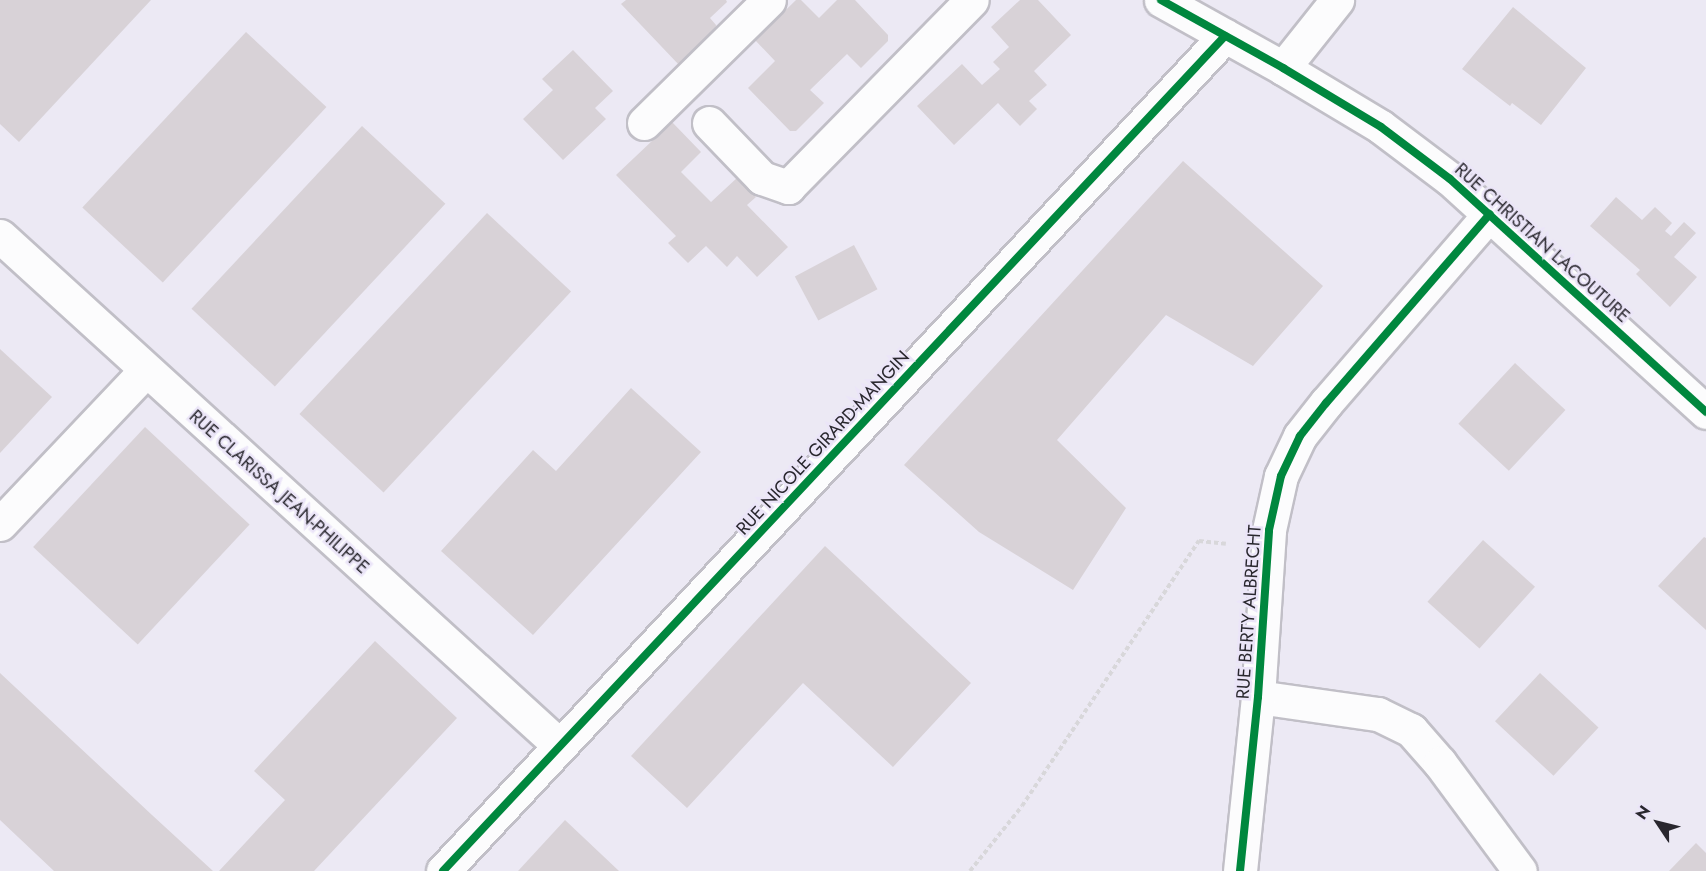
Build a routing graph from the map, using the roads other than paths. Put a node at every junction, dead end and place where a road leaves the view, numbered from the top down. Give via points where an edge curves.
1 (769, 0) edge
2 (972, 0) edge
3 (1161, 0) edge
4 (1337, 0) edge
5 (1225, 36) junction
6 (1283, 68) junction
7 (644, 123) dead end
8 (709, 123) dead end
9 (1490, 214) junction
10 (0, 236) edge
11 (146, 370) junction
12 (1706, 412) edge
13 (0, 524) edge
14 (1258, 698) junction
15 (560, 746) junction
16 (443, 871) edge
17 (1240, 871) edge
18 (1520, 871) edge

1 - 7 street
2 - 8 street via 788,187 762,178
3 - 5 street, RUE CHRISTIAN LACOUTURE
4 - 6 street
5 - 6 street, RUE CHRISTIAN LACOUTURE
5 - 15 street, RUE NICOLE GIRARD-MANGIN
6 - 9 street, RUE CHRISTIAN LACOUTURE via 1381,127
9 - 12 street, RUE CHRISTIAN LACOUTURE
9 - 14 street, RUE BERTY ALBRECHT via 1300,436 1281,476 1269,530
10 - 11 street, RUE CLARISSA JEAN-PHILIPPE
11 - 13 street
11 - 15 street, RUE CLARISSA JEAN-PHILIPPE
14 - 17 street, RUE BERTY ALBRECHT
14 - 18 street via 1378,714 1411,730
15 - 16 street, RUE NICOLE GIRARD-MANGIN

